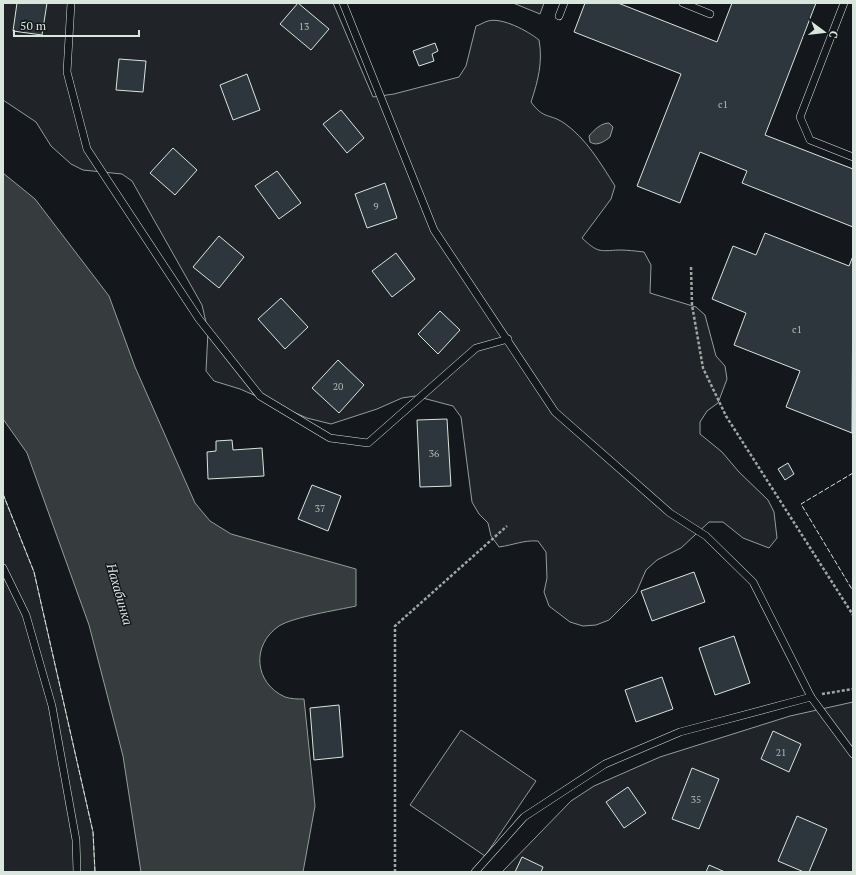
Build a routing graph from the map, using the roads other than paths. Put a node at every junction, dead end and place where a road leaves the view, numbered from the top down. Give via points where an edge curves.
1 (70, 3) edge
2 (343, 3) edge
3 (564, 3) edge
4 (683, 3) edge
5 (844, 3) edge
6 (710, 14) dead end
7 (559, 16) dead end
8 (853, 157) edge
9 (508, 339) junction
10 (3, 568) edge
11 (811, 696) junction
12 (853, 754) edge
13 (77, 872) edge
14 (475, 872) edge

1 - 9 lane via 67,72 87,149 199,319 260,396 330,438 368,443 476,348
2 - 9 lane via 434,230
3 - 7 lane
4 - 6 lane
5 - 8 lane via 800,117 810,140
9 - 11 lane via 555,412 670,513 706,536 753,582
10 - 13 lane via 26,615 52,706 76,840
11 - 12 lane
11 - 14 lane via 680,732 605,764 524,817

